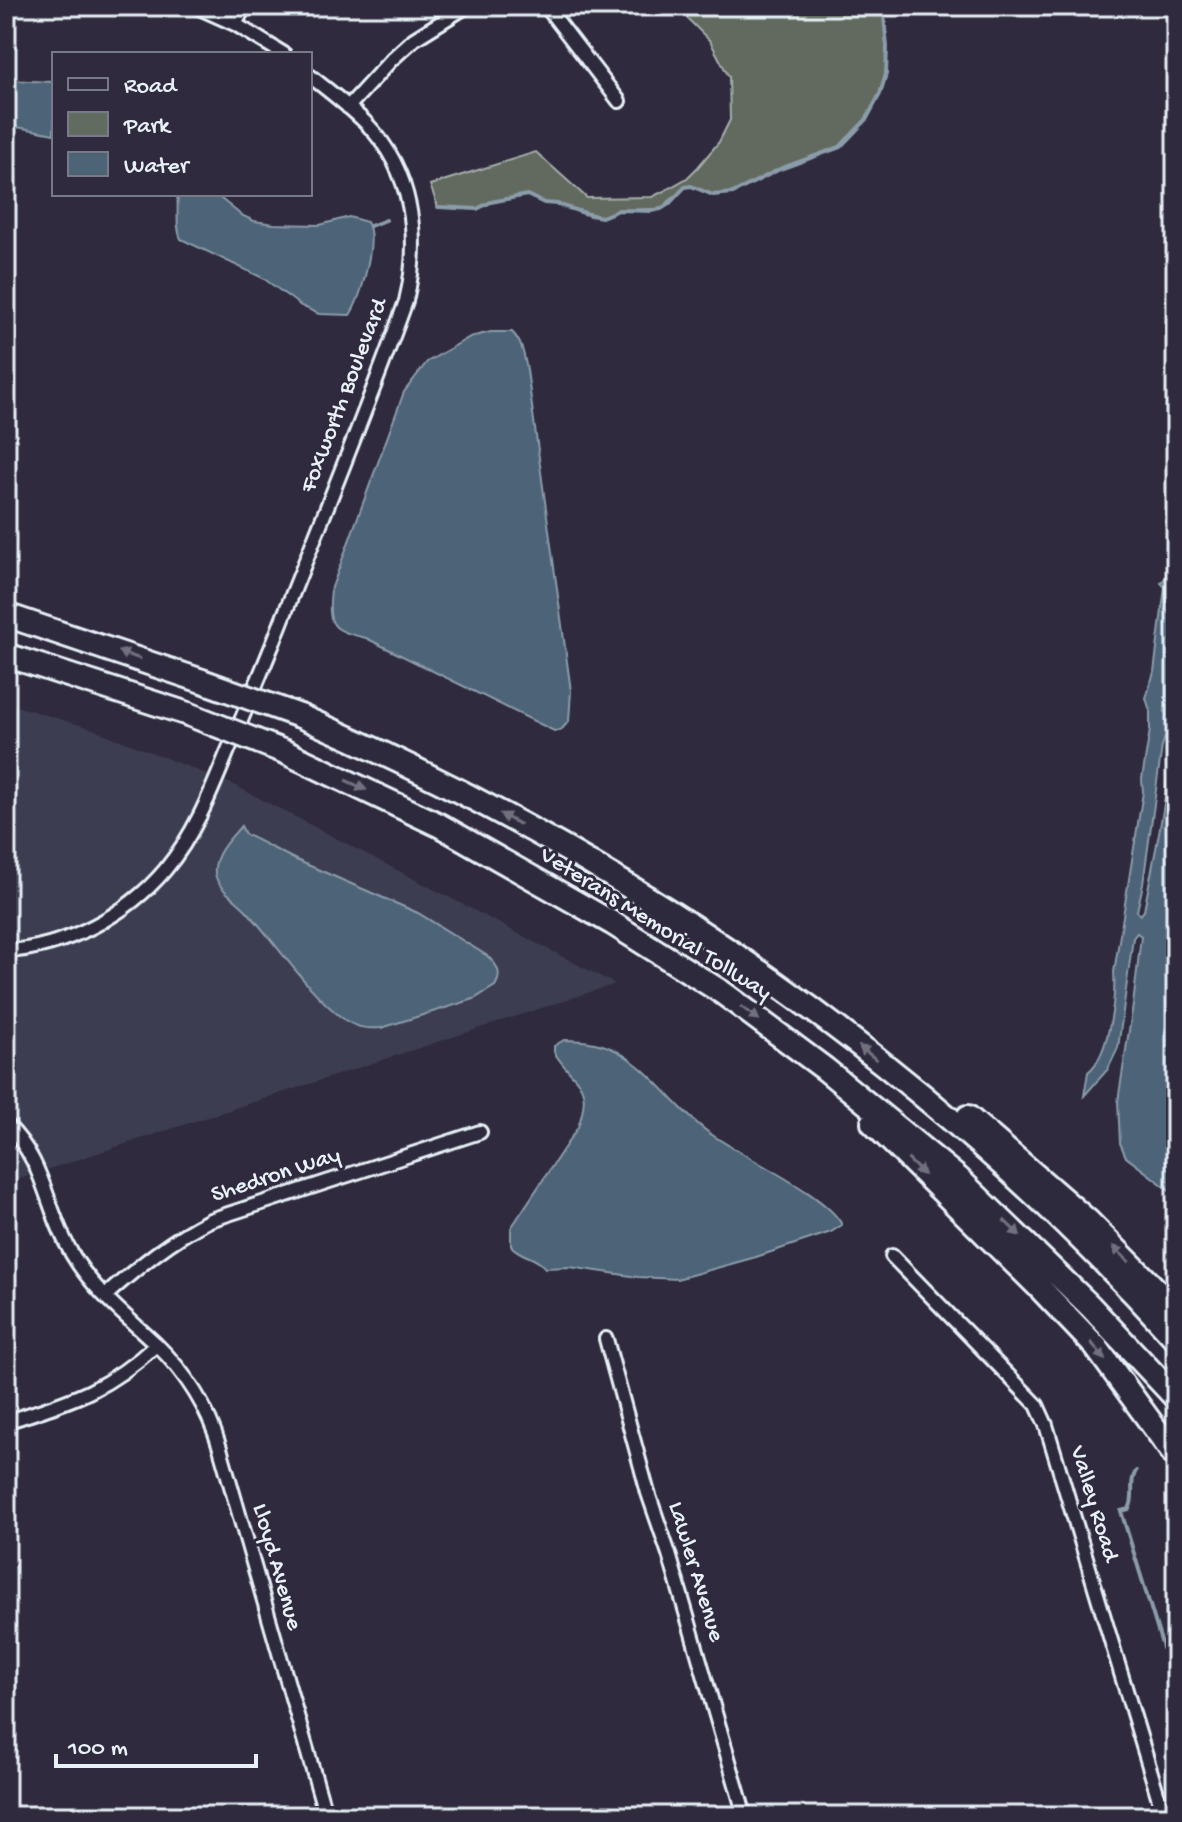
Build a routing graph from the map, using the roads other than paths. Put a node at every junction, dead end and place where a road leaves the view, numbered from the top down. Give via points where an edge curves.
1 (195, 6) edge
2 (245, 6) edge
3 (467, 6) edge
4 (546, 6) edge
5 (235, 24) junction
6 (281, 52) edge
7 (312, 78) edge
8 (619, 101) dead end
9 (348, 107) junction
10 (6, 615) edge
11 (6, 655) edge
12 (6, 951) edge
13 (825, 1069) junction
14 (929, 1101) junction
15 (6, 1124) edge
16 (480, 1132) dead end
17 (892, 1256) dead end
18 (105, 1296) junction
19 (1176, 1310) edge
20 (606, 1339) dead end
21 (1176, 1339) edge
22 (156, 1345) junction
23 (1176, 1398) edge
24 (6, 1422) edge
25 (1176, 1457) edge
26 (326, 1816) edge
27 (745, 1816) edge
28 (1164, 1816) edge

1 - 5 street
2 - 5 street
3 - 9 street via 414,39
4 - 8 street
5 - 6 street
7 - 9 street, Foxworth Boulevard
9 - 12 street, Foxworth Boulevard via 382,142 397,167 411,210 412,277 394,336 228,753 189,836 142,894 81,932
14 -> 10 highway, Veterans Memorial Tollway, bridge via 763,974 627,885 432,777 300,716
11 -> 13 highway, Veterans Memorial Tollway, bridge via 188,714 285,752 439,825 723,993
13 -> 23 highway, Veterans Memorial Tollway via 1012,1227
13 -> 25 highway via 1096,1347
19 -> 14 highway via 1088,1221 990,1135 967,1116
14 - 21 highway, Veterans Memorial Tollway via 1078,1236
15 - 18 street, Lloyd Avenue via 36,1163 73,1257
16 - 18 street, Shedron Way via 210,1220 153,1254
17 - 28 street, Valley Road via 1037,1405
18 - 22 street, Lloyd Avenue
20 - 27 street, Lawler Avenue
22 - 24 street via 94,1391
22 - 26 street, Lloyd Avenue via 193,1387 215,1432

